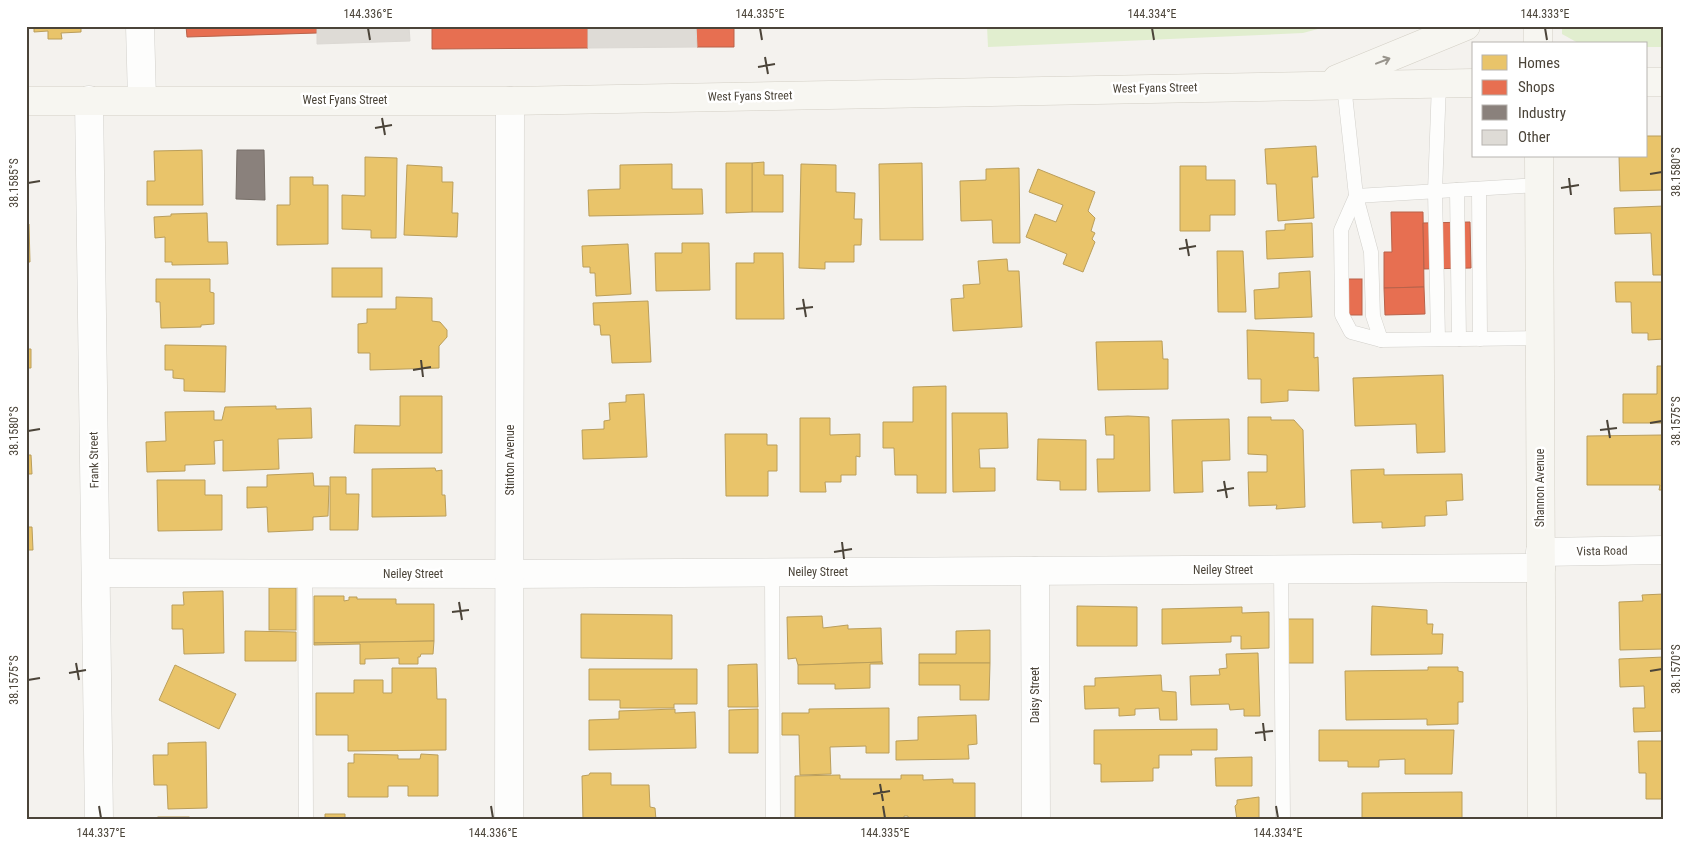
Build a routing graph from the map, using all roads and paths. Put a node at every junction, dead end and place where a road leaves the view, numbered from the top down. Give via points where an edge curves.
1 (140, 26) edge
2 (1466, 26) edge
3 (1538, 26) edge
4 (1538, 42) edge
5 (1648, 82) edge
6 (1664, 82) edge
7 (1439, 83) junction
8 (1472, 83) edge
9 (1333, 85) junction
10 (90, 100) junction
11 (142, 100) junction
12 (26, 101) edge
13 (510, 101) junction
14 (1539, 158) edge
15 (1539, 185) junction
16 (1479, 189) junction
17 (1457, 190) junction
18 (1435, 191) junction
19 (1356, 196) junction
20 (1540, 338) junction
21 (1438, 339) junction
22 (1459, 339) junction
23 (1480, 339) junction
24 (1381, 340) junction
25 (1664, 550) edge
26 (1541, 560) junction
27 (1281, 569) junction
28 (1035, 571) junction
29 (772, 572) junction
30 (96, 573) junction
31 (305, 573) junction
32 (509, 574) junction
33 (99, 820) edge
34 (306, 820) edge
35 (509, 820) edge
36 (773, 820) edge
37 (1036, 820) edge
38 (1283, 820) edge
39 (1542, 820) edge

1 - 11 street
9 -> 2 main road
3 - 4 main road
5 - 6 main road
7 - 8 main road, West Fyans Street
7 - 9 main road, West Fyans Street
7 - 18 lane
9 - 13 main road, West Fyans Street
9 - 19 lane
10 - 11 main road, West Fyans Street
10 - 12 main road, West Fyans Street
10 - 30 street, Frank Street
11 - 13 main road, West Fyans Street
13 - 32 street, Stinton Avenue
14 - 15 main road, Shannon Avenue
15 - 16 lane
15 - 20 main road, Shannon Avenue
16 - 17 lane
16 - 23 lane
17 - 18 lane
17 - 22 lane
18 - 19 lane
18 - 21 lane
19 - 24 lane via 1371,252 1373,316
19 - 24 lane via 1341,230 1342,315 1351,332
20 - 23 lane
20 - 26 main road, Shannon Avenue
21 - 22 lane
21 - 24 lane
22 - 23 lane
25 - 26 street, Vista Road
26 - 27 street, Neiley Street
26 - 39 main road, Shannon Avenue
27 - 28 street, Neiley Street
27 - 38 lane
28 - 29 street, Neiley Street
28 - 37 street, Daisy Street
29 - 32 street, Neiley Street
29 - 36 lane
30 - 31 street, Neiley Street
30 - 33 street, Frank Street
31 - 32 street, Neiley Street
31 - 34 lane
32 - 35 street, Stinton Avenue

